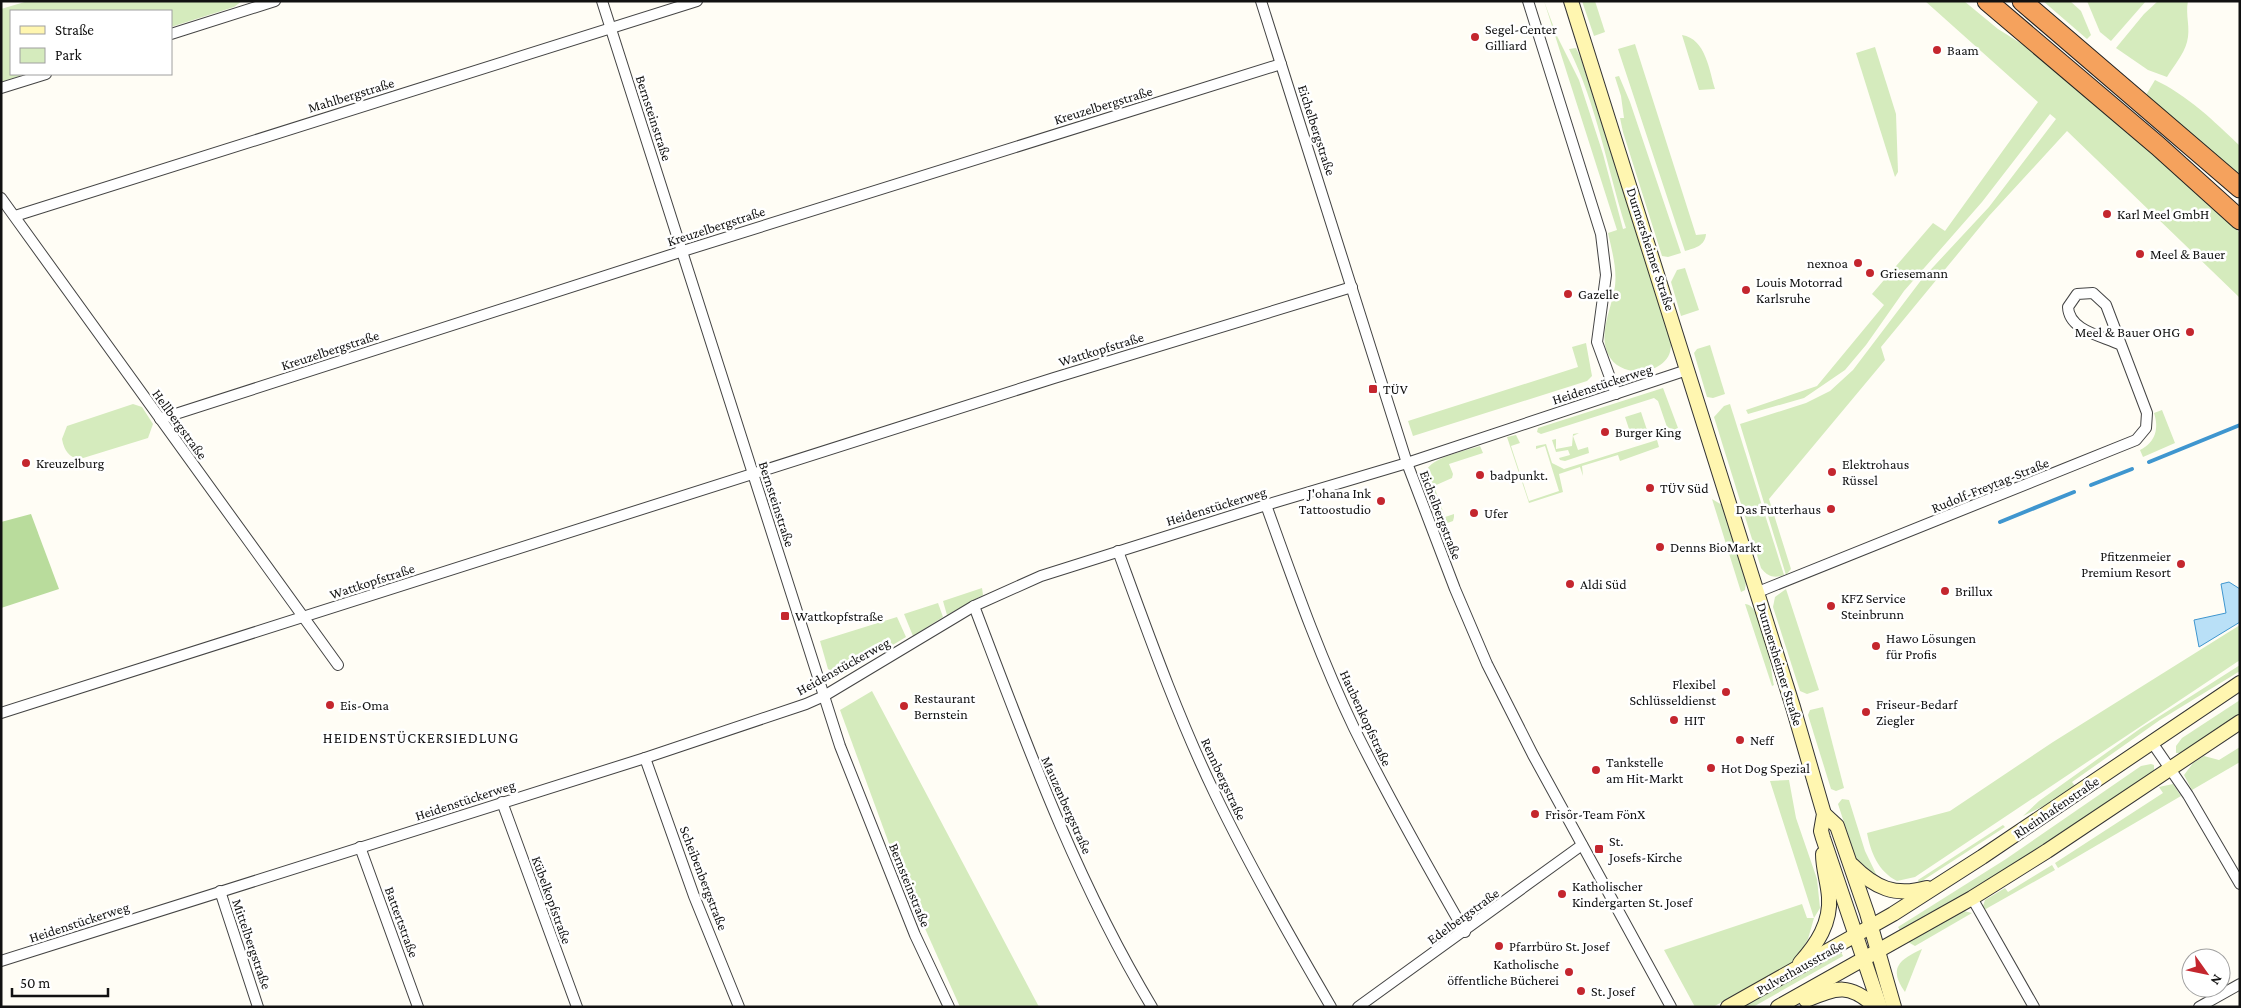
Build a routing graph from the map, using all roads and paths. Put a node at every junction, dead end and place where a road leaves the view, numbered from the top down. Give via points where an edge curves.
1 (275, 1) edge
2 (602, 1) edge
3 (697, 1) edge
4 (1261, 1) edge
5 (1528, 1) edge
6 (1571, 1) edge
7 (1987, 1) edge
8 (2022, 1) edge
9 (250, 5) edge
10 (610, 28) junction
11 (172, 34) edge
12 (1281, 64) junction
13 (43, 75) edge
14 (1, 88) edge
15 (2240, 188) edge
16 (1, 198) edge
17 (15, 216) junction
18 (2240, 220) edge
19 (683, 251) junction
20 (1352, 287) junction
21 (2121, 345) junction
22 (1687, 370) junction
23 (1616, 394) junction
24 (160, 419) junction
25 (1407, 464) junction
26 (752, 475) junction
27 (1266, 505) junction
28 (1118, 551) junction
29 (1758, 592) junction
30 (974, 606) junction
31 (304, 617) junction
32 (338, 665) dead end
33 (2240, 683) edge
34 (824, 696) junction
35 (1, 713) edge
36 (2240, 722) edge
37 (2152, 742) junction
38 (645, 758) junction
39 (2170, 769) junction
40 (502, 802) junction
41 (1824, 814) junction
42 (1823, 838) junction
43 (1582, 845) junction
44 (360, 847) junction
45 (1849, 863) junction
46 (1967, 867) junction
47 (2240, 884) edge
48 (220, 891) junction
49 (1972, 898) junction
50 (1871, 928) junction
51 (1465, 932) junction
52 (1857, 936) junction
53 (1878, 951) junction
54 (1864, 959) junction
55 (1, 961) edge
56 (1795, 970) junction
57 (2240, 984) edge
58 (258, 1007) edge
59 (418, 1007) edge
60 (577, 1007) edge
61 (739, 1007) edge
62 (949, 1007) edge
63 (1152, 1007) edge
64 (1331, 1007) edge
65 (1358, 1007) edge
66 (1671, 1007) edge
67 (1728, 1007) edge
68 (1778, 1007) edge
69 (1789, 1007) edge
70 (1876, 1007) edge
71 (1880, 1007) edge
72 (1894, 1007) edge
73 (2034, 1007) edge
74 (2199, 1007) edge

1 - 9 street
2 - 10 street, Bernsteinstraße
3 - 10 street, Mahlbergstraße
4 - 12 street, Eichelbergstraße
5 - 23 street via 1601,234 1606,275 1597,342
6 - 22 main road, Durmersheimer Straße
7 - 18 highway
8 - 15 highway
9 - 11 street
10 - 17 street, Mahlbergstraße
10 - 19 street, Bernsteinstraße
12 - 19 street, Kreuzelbergstraße
12 - 20 street, Eichelbergstraße
13 - 14 street
16 - 17 street, Hellbergstraße
17 - 24 street, Hellbergstraße
19 - 24 street, Kreuzelbergstraße
19 - 26 street, Bernsteinstraße
20 - 25 street, Eichelbergstraße
20 - 26 street, Wattkopfstraße
21 - 21 street, Rudolf-Freytag-Straße via 2101,298 2093,293 2077,294 2068,307 2071,320 2077,326
21 - 29 street, Rudolf-Freytag-Straße via 2147,413 2146,428 2136,440
22 - 23 street, Heidenstückerweg
22 - 29 main road, Durmersheimer Straße
23 - 25 street, Heidenstückerweg
24 - 31 street, Hellbergstraße
25 - 27 street, Heidenstückerweg
25 - 43 street, Eichelbergstraße via 1487,664
26 - 31 street, Wattkopfstraße
26 - 34 street, Bernsteinstraße
27 - 28 street, Heidenstückerweg
27 - 51 street, Haubenkopfstraße via 1304,611 1354,728 1402,822
28 - 30 street, Heidenstückerweg via 1040,576
28 - 64 street, Rennbergstraße via 1170,690 1214,793 1257,877
29 - 41 main road, Durmersheimer Straße
30 - 34 street, Heidenstückerweg
30 - 63 street, Mauzenbergstraße via 1044,792 1113,935
31 - 32 street, Hellbergstraße
31 - 35 street, Wattkopfstraße
33 - 37 main road, Rheinhafenstraße
34 - 38 street, Heidenstückerweg
34 - 62 street, Bernsteinstraße via 860,799 915,935
36 - 39 main road
37 - 39 street
37 - 46 main road, Rheinhafenstraße
38 - 40 street, Heidenstückerweg
38 - 61 street, Scheibenbergstraße via 694,896
39 - 47 street
39 - 49 main road
40 - 44 street, Heidenstückerweg
40 - 60 street, Kübelkopfstraße
41 - 42 main road, Durmersheimer Straße
41 - 45 main road, Durmersheimer Straße via 1837,826
42 - 52 main road, Durmersheimer Straße
42 - 56 main road via 1828,920 1816,943
43 - 51 street, Edelbergstraße
43 - 66 street, Eichelbergstraße
44 - 48 street, Heidenstückerweg
44 - 59 street, Battertstraße
45 - 46 main road via 1877,885 1891,891 1911,893 1930,887
45 - 50 main road, Durmersheimer Straße
46 - 50 main road, Rheinhafenstraße
48 - 55 street, Heidenstückerweg
48 - 58 street, Mittelbergstraße
49 - 53 main road
49 - 73 street
50 - 52 main road, Pulverhausstraße
50 - 53 main road, Durmersheimer Straße
51 - 65 street, Edelbergstraße
52 - 54 main road, Durmersheimer Straße
52 - 56 main road, Pulverhausstraße
53 - 54 main road, Pulverhausstraße
53 - 72 main road, Durmersheimer Straße
54 - 68 main road, Pulverhausstraße
54 - 71 main road, Durmersheimer Straße
56 - 67 main road, Pulverhausstraße
57 - 74 street
69 - 70 main road via 1830,990 1845,988 1856,991

